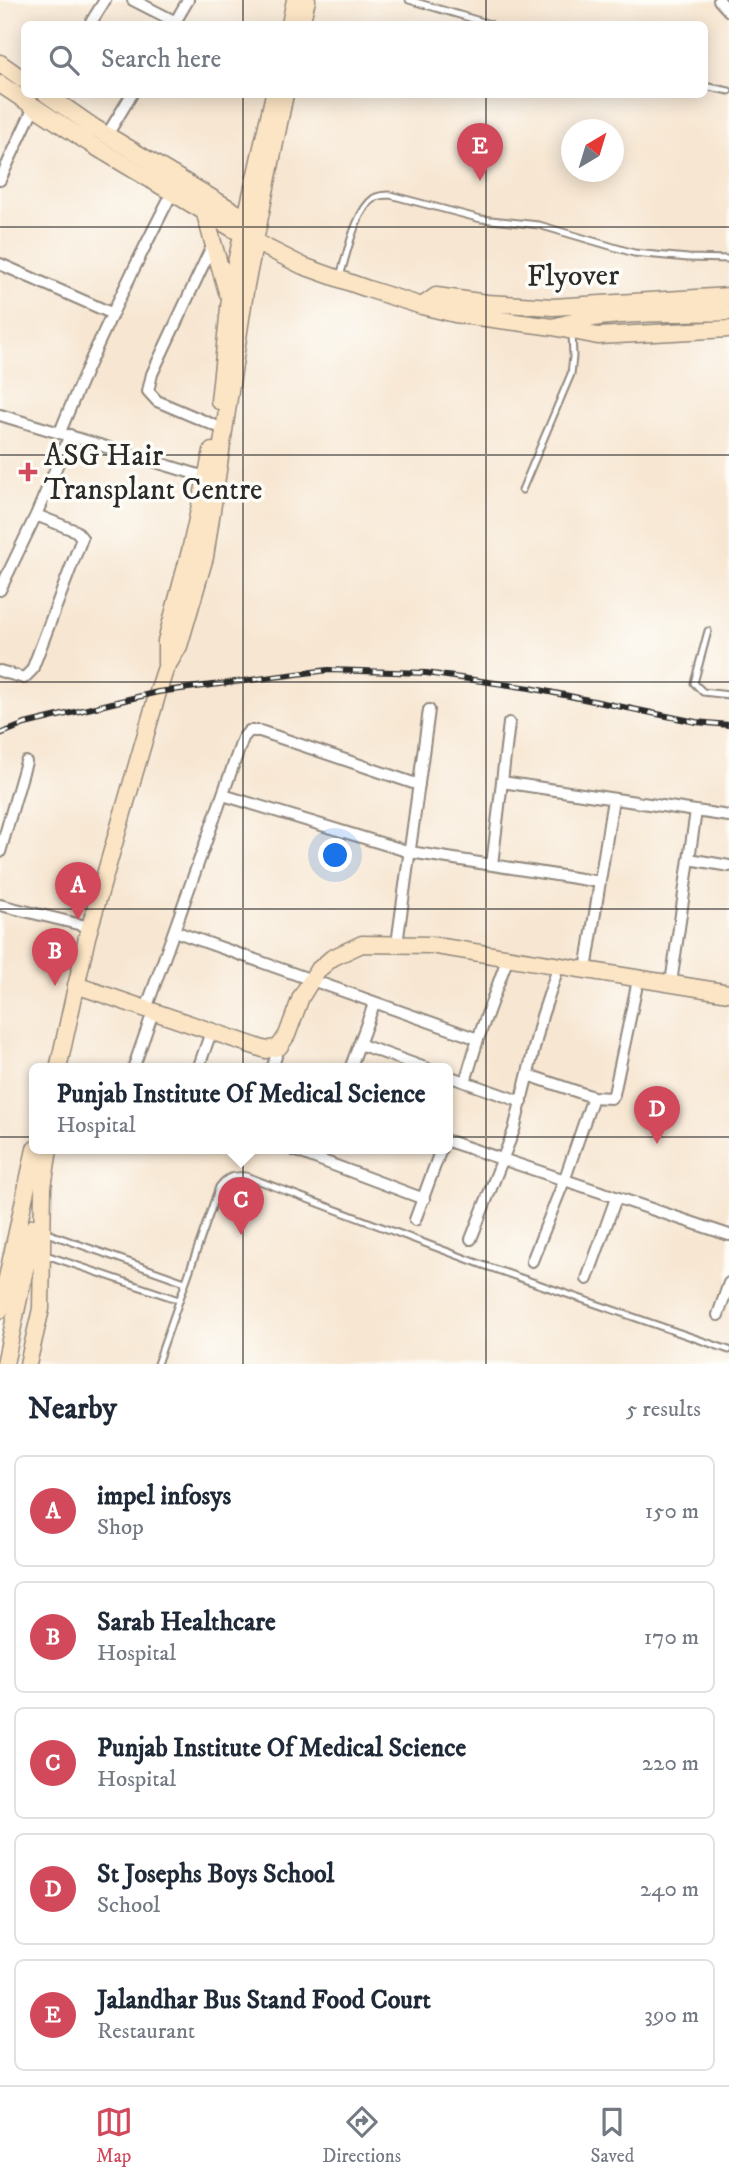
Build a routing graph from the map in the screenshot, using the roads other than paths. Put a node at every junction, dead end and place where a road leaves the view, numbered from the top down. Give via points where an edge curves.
1 (104, 0) edge
2 (133, 0) edge
3 (188, 0) edge
4 (295, 0) edge
5 (307, 0) edge
6 (409, 0) edge
7 (719, 0) edge
8 (729, 11) edge
9 (92, 21) edge
10 (171, 21) edge
11 (176, 21) edge
12 (291, 21) edge
13 (302, 21) edge
14 (480, 21) edge
15 (0, 63) edge
16 (21, 77) edge
17 (0, 84) edge
18 (708, 87) edge
19 (729, 91) edge
20 (52, 98) edge
21 (130, 98) edge
22 (273, 98) edge
23 (284, 98) edge
24 (34, 107) junction
25 (107, 135) junction
26 (0, 180) edge
27 (172, 195) junction
28 (205, 214) junction
29 (252, 222) junction
30 (248, 239) junction
31 (214, 244) junction
32 (729, 259) edge
33 (0, 264) edge
34 (340, 279) junction
35 (729, 296) edge
36 (230, 301) junction
37 (422, 306) junction
38 (729, 312) edge
39 (111, 313) junction
40 (553, 327) junction
41 (729, 329) edge
42 (572, 332) junction
43 (0, 415) edge
44 (216, 426) junction
45 (65, 434) junction
46 (212, 479) junction
47 (522, 490) dead end
48 (36, 515) junction
49 (0, 590) edge
50 (708, 631) dead end
51 (0, 671) edge
52 (729, 695) edge
53 (429, 710) dead end
54 (509, 723) dead end
55 (26, 762) dead end
56 (502, 782) junction
57 (419, 785) junction
58 (223, 796) junction
59 (613, 799) junction
60 (696, 811) junction
61 (729, 816) edge
62 (0, 852) edge
63 (410, 852) junction
64 (689, 859) junction
65 (492, 865) junction
66 (729, 866) edge
67 (600, 882) junction
68 (0, 905) edge
69 (90, 927) junction
70 (174, 931) junction
71 (397, 944) junction
72 (508, 957) junction
73 (559, 965) junction
74 (586, 970) junction
75 (638, 980) junction
76 (311, 981) junction
77 (671, 983) junction
78 (76, 985) junction
79 (729, 993) edge
80 (374, 1004) junction
81 (149, 1010) junction
82 (211, 1031) junction
83 (478, 1039) junction
84 (359, 1044) junction
85 (279, 1047) junction
86 (59, 1063) edge
87 (135, 1063) edge
88 (200, 1063) edge
89 (274, 1063) edge
90 (352, 1063) edge
91 (411, 1063) edge
92 (528, 1075) junction
93 (453, 1078) edge
94 (465, 1082) junction
95 (593, 1097) junction
96 (522, 1102) junction
97 (453, 1143) edge
98 (34, 1154) edge
99 (48, 1154) edge
100 (319, 1154) edge
101 (439, 1154) edge
102 (503, 1161) junction
103 (564, 1181) junction
104 (43, 1187) junction
105 (616, 1198) junction
106 (424, 1199) junction
107 (415, 1220) dead end
108 (41, 1231) junction
109 (729, 1235) edge
110 (471, 1239) dead end
111 (41, 1253) junction
112 (532, 1261) dead end
113 (587, 1279) dead end
114 (185, 1282) junction
115 (729, 1283) edge
116 (179, 1300) junction
117 (0, 1310) edge
118 (718, 1315) dead end
119 (729, 1350) edge
120 (5, 1364) edge
121 (28, 1364) edge
122 (157, 1364) edge

1 - 9 street
2 - 10 street
3 - 11 street
4 - 12 street
5 - 13 street
6 - 14 lane
7 - 8 street
15 - 16 street
17 - 24 street
18 - 19 lane
20 - 25 street
21 - 25 street
22 - 29 street
23 - 29 street
24 - 26 street
24 - 27 street
25 - 29 street
27 - 28 street
27 - 39 street
28 - 30 street
28 - 31 street
29 - 30 street
30 - 34 street
30 - 36 street
30 - 46 street via 246,285
31 - 36 street
31 - 44 street via 148,391 157,401
32 - 34 lane via 634,253 539,225 481,219 390,195 377,196 366,205
33 - 39 street
34 - 37 street
35 - 37 street, Flyover via 553,307 436,296
36 - 44 street
37 - 40 street
38 - 40 street via 578,319
39 - 45 street via 87,364
40 - 42 street
41 - 42 street via 598,336
42 - 47 lane via 571,374
43 - 45 street
44 - 46 street
45 - 46 street
45 - 48 street
46 - 69 street via 166,641 165,670
48 - 49 street
48 - 51 street via 76,531 82,538 32,670 24,678
50 - 52 lane via 694,683 703,692
53 - 57 street
54 - 56 street
55 - 62 street
56 - 59 street
56 - 65 street
57 - 58 street via 249,731
57 - 63 street
58 - 63 street
58 - 70 street
59 - 60 street
59 - 67 street
60 - 61 street
60 - 64 street
63 - 65 street
63 - 71 street
64 - 66 street
64 - 77 street
65 - 67 street
67 - 74 street
68 - 69 street
69 - 78 street
70 - 76 street
70 - 81 street
71 - 72 street
71 - 76 street via 362,944 332,958
72 - 73 street
72 - 83 street
73 - 74 street
73 - 92 street
74 - 75 street
75 - 77 street
75 - 95 street via 614,1094 606,1099
76 - 80 street
76 - 85 street
77 - 79 street
78 - 81 street
78 - 86 street
80 - 83 street
80 - 84 street
81 - 82 street
81 - 87 street
82 - 85 street via 266,1050
82 - 88 street
83 - 94 street
84 - 90 street
84 - 91 street
85 - 89 street
92 - 95 street
92 - 96 street
93 - 94 street
94 - 96 street
95 - 103 street
96 - 102 street
97 - 102 street
98 - 117 street
99 - 104 street
100 - 106 street
101 - 106 street
102 - 103 street
102 - 110 street
103 - 105 street
103 - 112 street
104 - 108 street
104 - 120 street
105 - 109 street
105 - 113 street
106 - 107 street
108 - 111 street
108 - 114 lane
111 - 116 lane
111 - 121 street via 41,1308
114 - 116 lane
114 - 119 lane via 219,1186 233,1175 246,1176
115 - 118 street
116 - 122 lane

